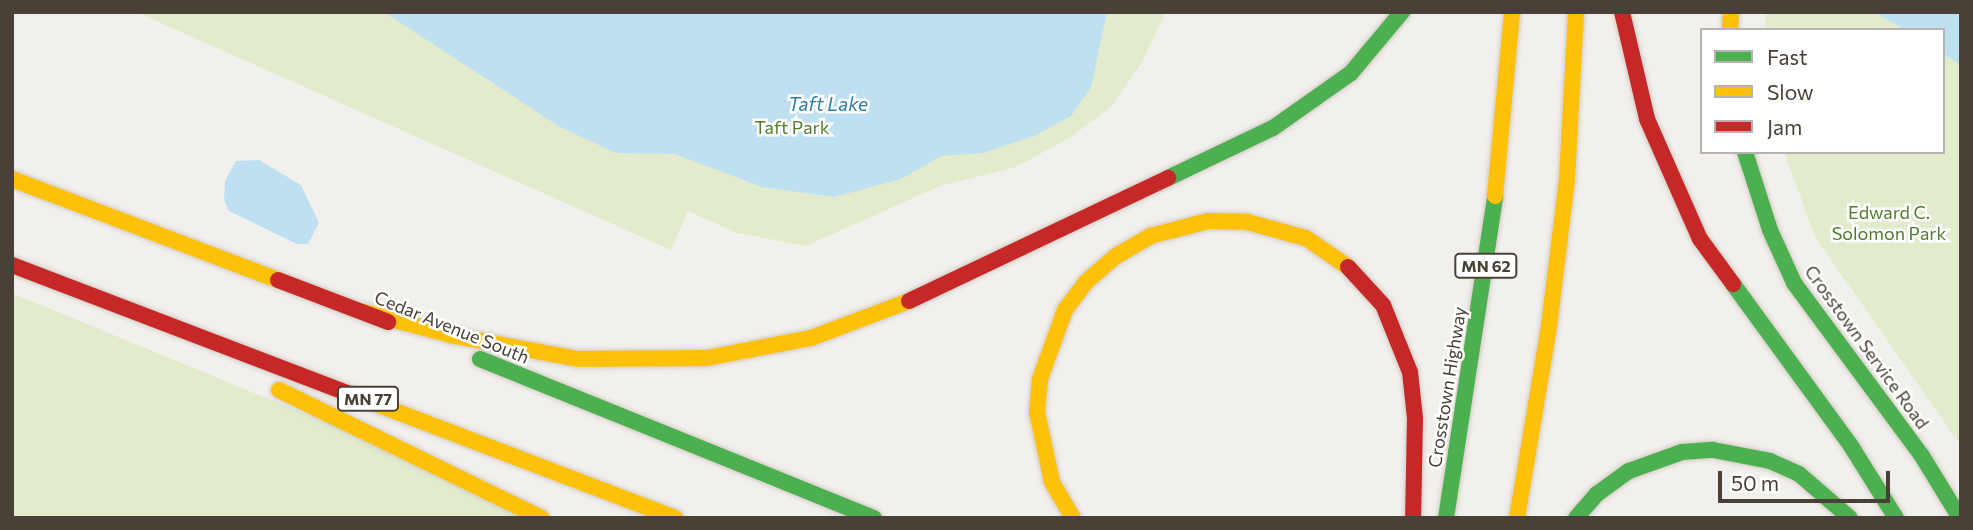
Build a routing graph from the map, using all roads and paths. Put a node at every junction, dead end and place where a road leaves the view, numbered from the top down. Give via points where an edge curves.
1 (1402, 12) edge
2 (1512, 12) edge
3 (1576, 12) edge
4 (1622, 12) edge
5 (1746, 154) edge
6 (12, 179) edge
7 (12, 265) edge
8 (60, 284) junction
9 (365, 312) junction
10 (223, 365) dead end
11 (260, 382) dead end
12 (542, 518) edge
13 (675, 518) edge
14 (874, 518) edge
15 (1073, 518) edge
16 (1413, 518) edge
17 (1446, 518) edge
18 (1517, 518) edge
19 (1576, 518) edge
20 (1850, 518) edge
21 (1896, 518) edge
22 (1961, 518) edge

1 - 9 main road via 1351,73 1273,128 973,272 869,319 811,338 706,358 578,359 455,336
2 - 17 main road, Crosstown Highway / MN 62 via 1500,162
3 - 18 main road via 1567,179 1549,326
4 - 21 main road via 1647,119 1700,239 1857,454
5 - 22 main road, Crosstown Service Road via 1770,230 1794,284 1922,456
6 - 9 main road, Cedar Avenue South
7 - 8 main road, MN 77
8 - 10 main road
8 - 13 main road, MN 77
9 - 14 main road, Cedar Avenue South
11 - 12 main road
15 - 16 main road via 1052,482 1037,412 1040,379 1065,310 1086,282 1116,256 1150,236 1208,221 1247,222 1306,238 1358,274 1383,305 1410,372 1415,418
19 - 20 main road via 1597,494 1629,471 1682,452 1713,450 1770,461 1799,474

